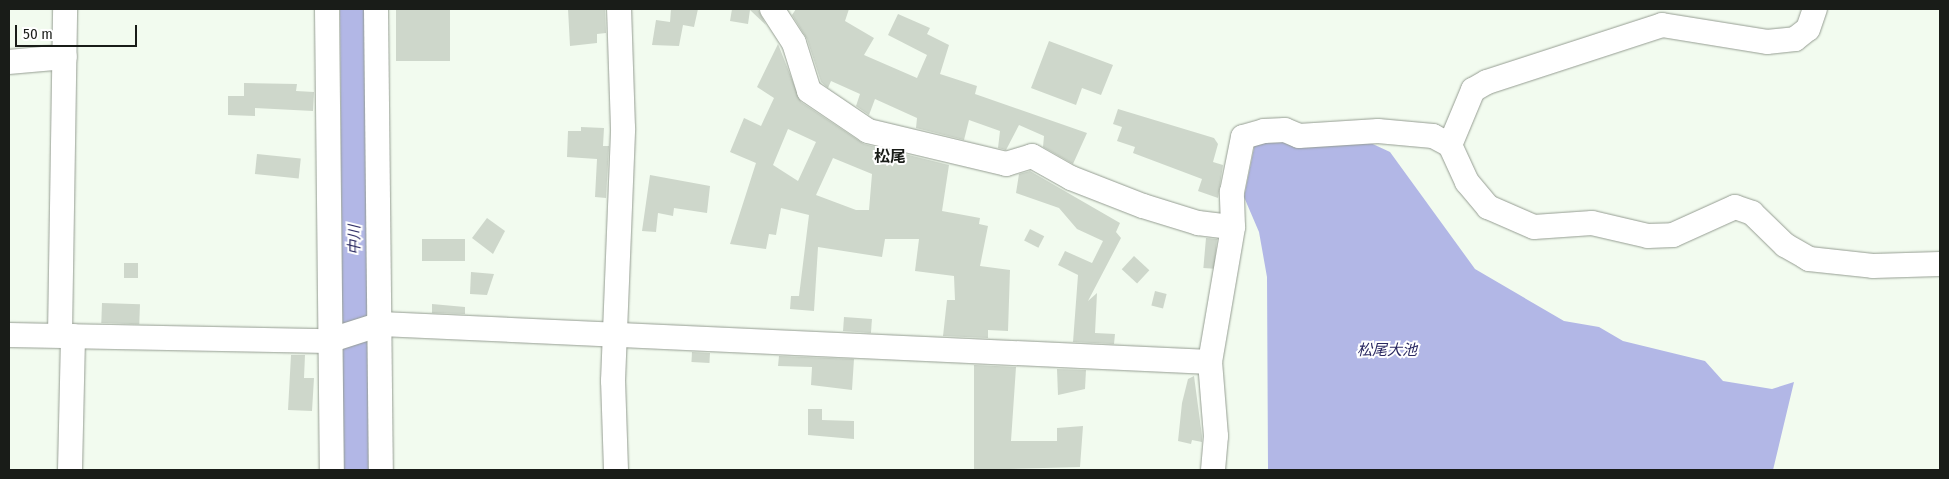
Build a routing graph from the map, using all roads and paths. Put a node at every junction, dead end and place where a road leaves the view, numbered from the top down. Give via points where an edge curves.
1 (65, 9) edge
2 (327, 9) edge
3 (376, 9) edge
4 (619, 9) edge
5 (772, 9) edge
6 (1815, 9) edge
7 (65, 58) junction
8 (9, 62) edge
9 (1450, 145) junction
10 (1233, 227) junction
11 (1940, 264) edge
12 (381, 324) junction
13 (9, 335) edge
14 (617, 335) junction
15 (66, 336) junction
16 (328, 341) junction
17 (1210, 362) junction
18 (70, 470) edge
19 (332, 470) edge
20 (381, 470) edge
21 (616, 470) edge
22 (1213, 470) edge

1 - 7 street
2 - 16 street
3 - 12 street
4 - 14 street via 624,128
5 - 10 street via 794,42 809,91 868,131 994,162 1011,163 1032,156 1071,178 1143,206 1198,223
6 - 9 street via 1808,29 1795,39 1767,42 1662,25 1487,82 1473,90
7 - 8 street
7 - 15 street
9 - 10 street via 1434,136 1378,131 1299,136 1285,130 1243,137 1232,192
9 - 11 street via 1476,195 1518,224 1610,224 1656,236 1672,234 1735,207 1752,213 1785,245 1809,259 1873,266
10 - 17 street
12 - 14 street
12 - 16 street
12 - 20 street
13 - 15 street
14 - 17 street
14 - 21 street via 613,381
15 - 16 street
15 - 18 street
16 - 19 street
17 - 22 street

